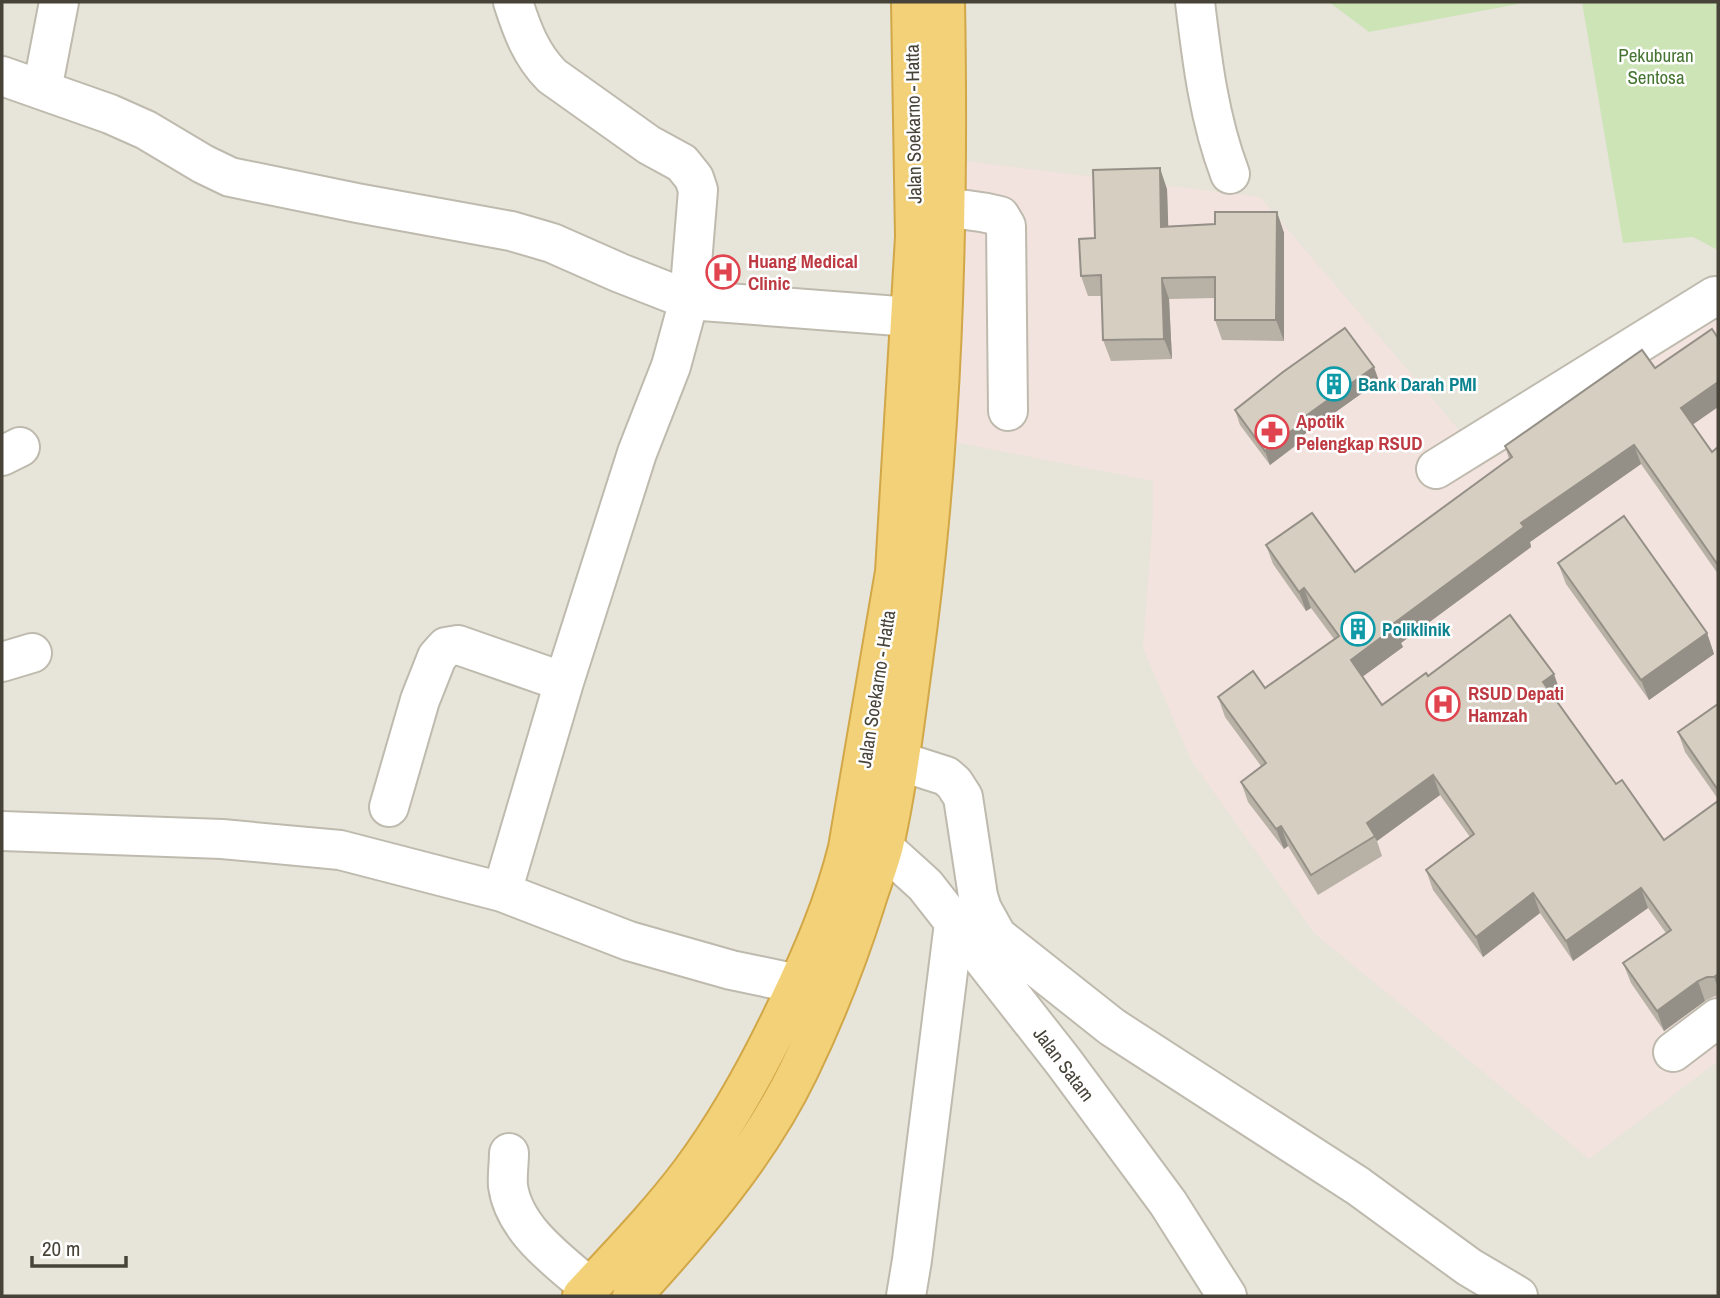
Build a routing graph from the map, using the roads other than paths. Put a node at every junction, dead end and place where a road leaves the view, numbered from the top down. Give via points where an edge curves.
1 (59, 2) edge
2 (513, 2) edge
3 (911, 2) edge
4 (945, 2) edge
5 (1195, 2) edge
6 (2, 76) edge
7 (42, 90) junction
8 (1230, 174) dead end
9 (930, 208) junction
10 (1718, 299) edge
11 (689, 300) junction
12 (926, 319) junction
13 (1008, 411) dead end
14 (1436, 469) dead end
15 (564, 682) junction
16 (899, 761) junction
17 (389, 807) dead end
18 (2, 831) edge
19 (883, 847) junction
20 (502, 892) junction
21 (954, 923) junction
22 (798, 984) junction
23 (1718, 1018) edge
24 (1672, 1052) dead end
25 (509, 1153) dead end
26 (586, 1292) edge
27 (632, 1296) edge
28 (906, 1296) edge
29 (1227, 1296) edge
30 (1518, 1296) edge

1 - 7 street
2 - 11 street via 532,51 552,76 682,163 694,178 698,190
3 - 9 highway, Jalan Soekarno - Hatta
4 - 9 highway, Jalan Soekarno - Hatta
5 - 8 street via 1204,73
6 - 7 street
7 - 11 street via 146,130 230,177 511,231 552,243
9 - 12 highway, Jalan Soekarno - Hatta
9 - 13 street via 1000,216 1006,226
10 - 14 street via 1715,296
11 - 12 street
11 - 15 street
12 - 16 highway, Jalan Soekarno - Hatta via 938,395 924,584
12 - 22 highway, Jalan Soekarno - Hatta via 895,572 848,848 823,930
15 - 17 street via 458,645 441,651 420,700
15 - 20 street
16 - 19 highway, Jalan Soekarno - Hatta
16 - 30 street via 946,776 963,797 978,896 997,936 1112,1027 1358,1185 1469,1268
18 - 20 street via 222,839 340,850
19 - 21 street, Jalan Satam via 916,875
19 - 27 highway, Jalan Soekarno - Hatta via 845,964 792,1083 705,1215
20 - 22 street via 629,941
21 - 28 street
21 - 29 street, Jalan Satam via 1146,1172
22 - 26 highway, Jalan Soekarno - Hatta via 759,1066 690,1172
23 - 24 street
25 - 26 street via 510,1196 520,1216 535,1239

